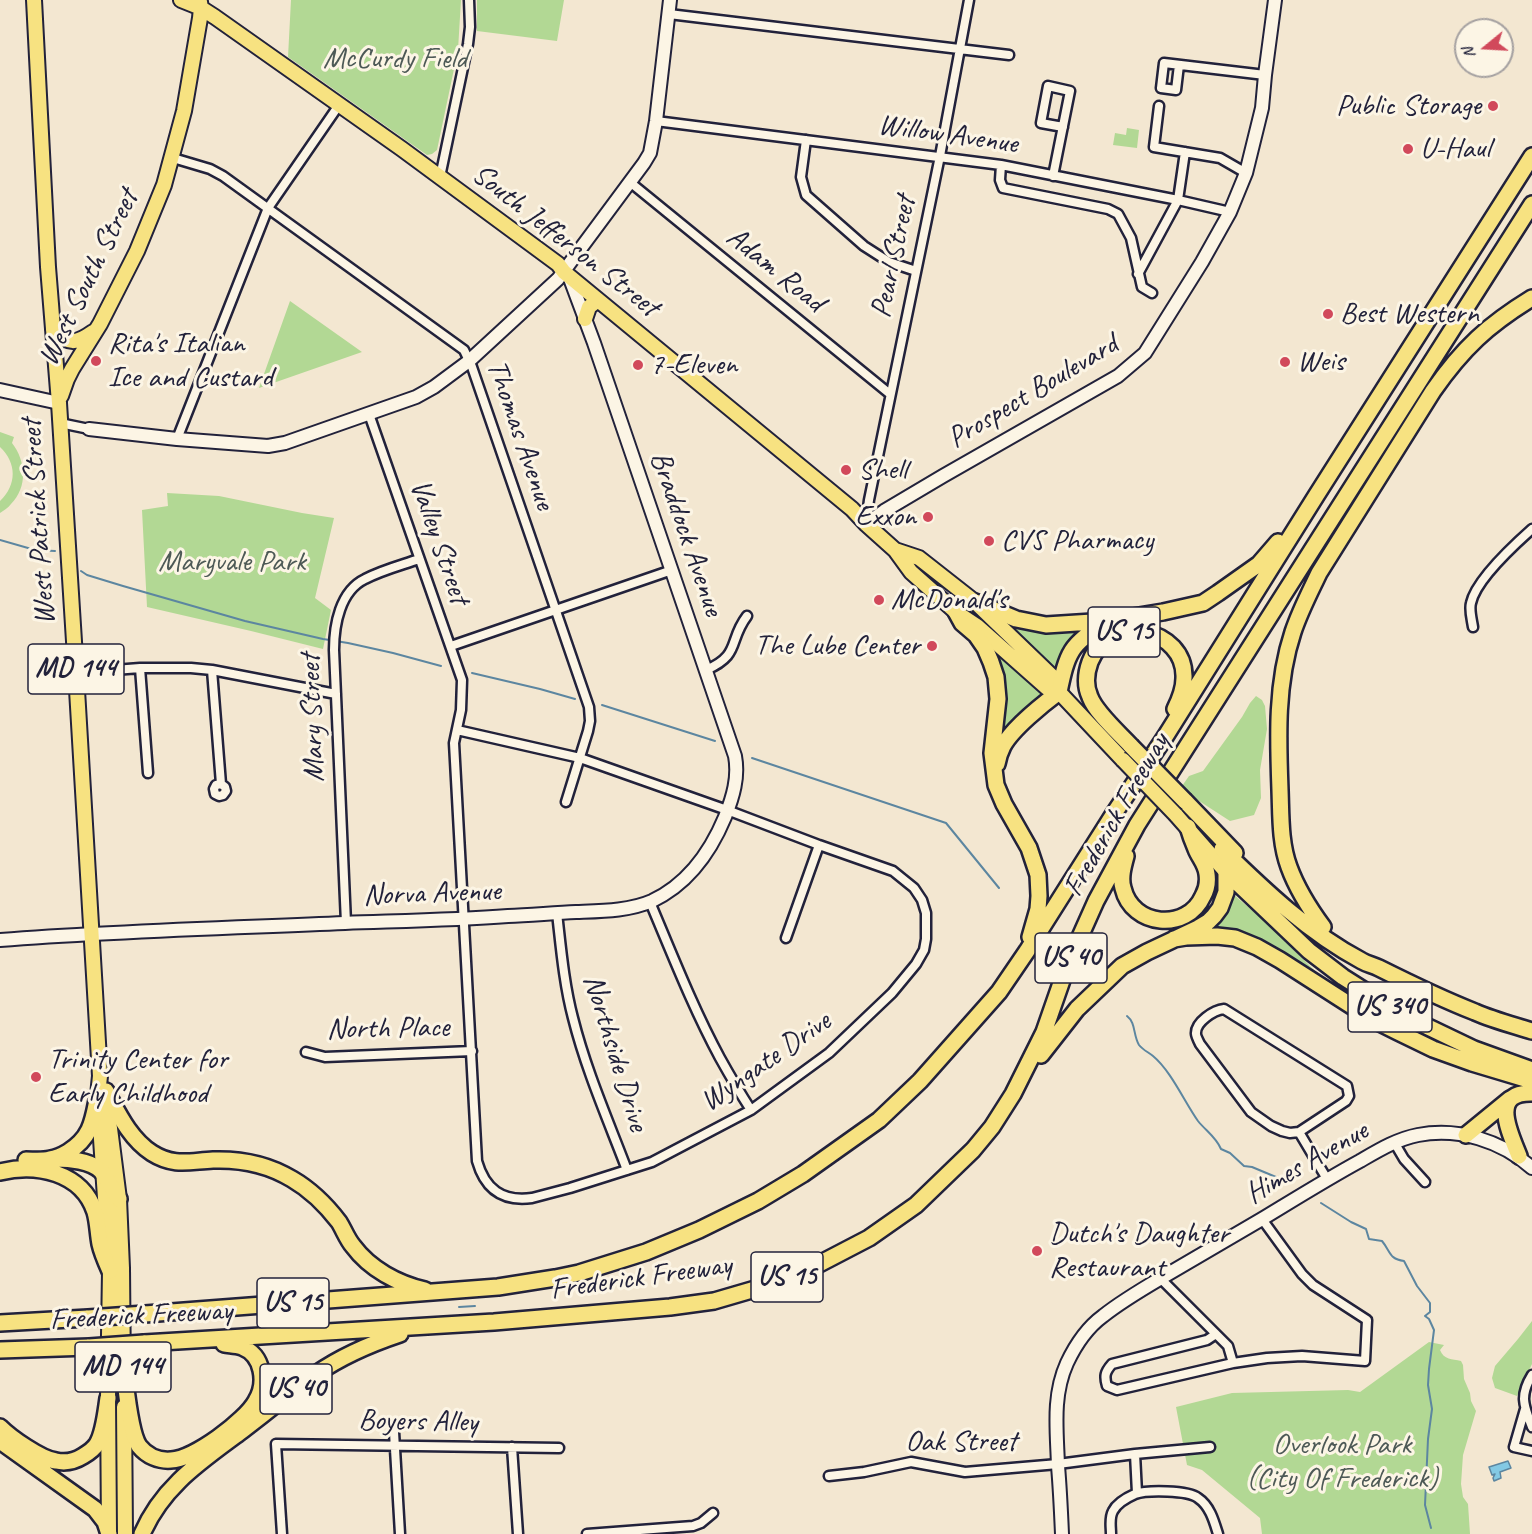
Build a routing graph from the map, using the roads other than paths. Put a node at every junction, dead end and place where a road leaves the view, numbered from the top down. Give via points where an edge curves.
1 (34, 0) edge
2 (181, 0) edge
3 (469, 0) edge
4 (670, 0) edge
5 (969, 0) edge
6 (1275, 0) edge
7 (200, 4) edge
8 (669, 14) junction
9 (961, 49) junction
10 (1008, 55) dead end
11 (1179, 65) dead end
12 (1265, 75) junction
13 (339, 105) junction
14 (1159, 106) dead end
15 (656, 121) junction
16 (1063, 127) junction
17 (806, 140) junction
18 (1185, 152) junction
19 (940, 156) junction
20 (1531, 157) edge
21 (172, 158) junction
22 (1001, 165) junction
23 (1246, 173) junction
24 (1053, 176) junction
25 (440, 177) junction
26 (630, 183) junction
27 (1178, 200) junction
28 (1532, 204) edge
29 (268, 208) junction
30 (1230, 212) junction
31 (1532, 219) edge
32 (916, 271) junction
33 (566, 274) junction
34 (1138, 274) junction
35 (1152, 293) dead end
36 (1532, 293) edge
37 (1532, 298) edge
38 (598, 300) junction
39 (585, 319) junction
40 (97, 329) junction
41 (53, 330) junction
42 (1448, 337) junction
43 (470, 361) junction
44 (0, 390) edge
45 (890, 394) junction
46 (59, 403) junction
47 (1404, 404) junction
48 (369, 414) junction
49 (60, 423) junction
50 (89, 429) joint
51 (177, 439) junction
52 (1316, 496) junction
53 (866, 524) junction
54 (1532, 529) edge
55 (895, 550) junction
56 (419, 559) junction
57 (672, 570) junction
58 (975, 603) junction
59 (555, 610) junction
60 (956, 612) junction
61 (747, 616) dead end
62 (1108, 621) junction
63 (1473, 627) dead end
64 (451, 646) junction
65 (140, 668) junction
66 (212, 670) junction
67 (706, 670) junction
68 (76, 673) junction
69 (462, 686) joint
70 (1059, 692) junction
71 (336, 694) junction
72 (458, 730) junction
73 (1165, 737) junction
74 (580, 758) junction
75 (994, 772) junction
76 (148, 773) dead end
77 (221, 784) dead end
78 (566, 802) dead end
79 (727, 810) junction
80 (1137, 825) junction
81 (1188, 827) junction
82 (819, 845) junction
83 (1222, 849) junction
84 (1226, 872) junction
85 (650, 902) junction
86 (557, 913) junction
87 (1267, 913) junction
88 (464, 919) junction
89 (346, 923) junction
90 (1323, 927) junction
91 (92, 934) junction
92 (786, 938) dead end
93 (1174, 939) junction
94 (0, 940) edge
95 (1027, 951) junction
96 (1376, 967) junction
97 (1372, 1019) junction
98 (1532, 1030) edge
99 (472, 1051) junction
100 (306, 1052) dead end
101 (1532, 1070) edge
102 (1532, 1081) edge
103 (1532, 1092) edge
104 (102, 1093) junction
105 (1013, 1094) junction
106 (1512, 1097) junction
107 (751, 1110) junction
108 (1299, 1132) junction
109 (1466, 1135) junction
110 (1394, 1142) junction
111 (1519, 1156) junction
112 (51, 1159) junction
113 (0, 1165) edge
114 (1532, 1168) edge
115 (627, 1170) junction
116 (0, 1172) edge
117 (104, 1177) junction
118 (1327, 1179) junction
119 (1425, 1182) dead end
120 (119, 1199) junction
121 (1262, 1219) junction
122 (110, 1271) junction
123 (1161, 1279) junction
124 (440, 1292) junction
125 (0, 1322) edge
126 (494, 1322) junction
127 (1216, 1334) junction
128 (203, 1340) junction
129 (45, 1348) junction
130 (0, 1350) edge
131 (0, 1362) edge
132 (1233, 1363) junction
133 (123, 1365) junction
134 (1532, 1375) edge
135 (108, 1398) junction
136 (1525, 1409) junction
137 (0, 1427) edge
138 (1532, 1427) edge
139 (394, 1432) dead end
140 (0, 1441) edge
141 (394, 1446) junction
142 (512, 1447) junction
143 (1210, 1447) dead end
144 (559, 1448) dead end
145 (1532, 1451) edge
146 (1135, 1454) junction
147 (1058, 1464) junction
148 (829, 1476) dead end
149 (1137, 1493) junction
150 (713, 1513) dead end
151 (110, 1534) edge
152 (125, 1534) edge
153 (142, 1534) edge
154 (282, 1534) edge
155 (400, 1534) edge
156 (518, 1534) edge
157 (587, 1534) edge
158 (1062, 1534) edge
159 (1111, 1534) edge
160 (1218, 1534) edge

1 - 41 main road, West Patrick Street / MD 144
2 - 7 main road, South Jefferson Street
3 - 25 street via 468,44
4 - 8 street
5 - 9 street, Pearl Street
6 - 12 street, Prospect Boulevard
7 - 13 main road, South Jefferson Street
7 - 21 main road, West South Street / MD 144 via 184,111
8 - 9 street
8 - 15 street
9 - 10 street
9 - 19 street, Pearl Street
11 - 12 street
12 - 23 street, Prospect Boulevard via 1262,108
13 - 25 main road, South Jefferson Street
13 - 29 street
14 - 18 street via 1154,147
15 - 17 street, Willow Avenue
15 - 26 street via 650,153
16 - 16 street via 1070,91 1048,86 1041,123
16 - 24 street
17 - 19 street, Willow Avenue
17 - 32 street via 801,177 806,195 864,246 889,262
18 - 23 street via 1220,158
18 - 27 street
19 - 22 street, Willow Avenue
19 - 32 street, Pearl Street
20 - 52 highway, Frederick Freeway
21 - 29 street, Thomas Avenue via 210,169
21 - 40 main road, West South Street / MD 144 via 137,251
22 - 24 street, Willow Avenue
22 - 34 street via 1003,188 1118,214 1131,238
23 - 30 street, Prospect Boulevard
24 - 27 street, Willow Avenue
25 - 33 main road, South Jefferson Street
26 - 33 street
26 - 45 street, Adam Road
27 - 30 street, Willow Avenue
27 - 34 street
28 - 42 highway, Frederick Freeway
29 - 43 street, Thomas Avenue via 464,350
29 - 51 street
30 - 53 street, Prospect Boulevard via 1145,353 1118,376
31 - 42 highway, US 40
32 - 45 street, Pearl Street
33 - 38 main road, South Jefferson Street
33 - 39 street, Braddock Avenue
33 - 43 street
34 - 35 street via 1142,286
36 - 47 highway via 1480,327 1423,390
37 - 90 highway via 1483,332 1448,370 1319,573 1293,632 1278,719 1282,830 1293,877
38 - 39 main road via 589,307
38 - 53 main road, South Jefferson Street via 852,508
39 - 57 street, Braddock Avenue
40 - 41 main road via 74,341 62,339
40 - 46 main road, West South Street / MD 144 via 67,379
41 - 46 main road, West Patrick Street / MD 144
42 - 47 highway, Frederick Freeway / US 40
43 - 48 street via 425,393
43 - 59 street, Thomas Avenue
44 - 46 street
45 - 53 street, Pearl Street
46 - 49 main road, West Patrick Street / MD 144
47 - 80 highway, Frederick Freeway / US 40
48 - 51 street via 277,445
48 - 56 street, Valley Street
49 - 50 street
49 - 68 main road, West Patrick Street / MD 144
50 - 51 street
52 - 62 highway via 1259,564 1218,594 1191,606
52 - 73 highway, Frederick Freeway
53 - 55 main road, South Jefferson Street
54 - 63 street via 1478,587 1471,604
55 - 58 main road, South Jefferson Street via 919,558
55 - 60 main road, South Jefferson Street via 911,572
56 - 64 street, Valley Street
56 - 71 street, Mary Street via 364,579 348,595 334,635
57 - 59 street
57 - 67 street, Braddock Avenue
58 - 62 highway via 1032,623
58 - 70 main road, South Jefferson Street via 1057,681
59 - 64 street
59 - 74 street, Thomas Avenue via 589,707 590,721
60 - 70 main road, South Jefferson Street via 1047,687
60 - 75 highway via 985,648 996,677
61 - 67 street via 726,658
62 - 70 highway via 1074,646
64 - 69 street, Valley Street
65 - 66 street
65 - 68 street
65 - 76 street
66 - 71 street
66 - 77 street
67 - 79 street, Braddock Avenue via 737,765
68 - 91 main road, West Patrick Street / MD 144
69 - 72 street, Wyngate Drive
70 - 75 highway via 1014,732 1004,745
70 - 81 main road, South Jefferson Street / US 340, bridge
71 - 89 street, Mary Street
72 - 74 street, Wyngate Drive
72 - 88 street, Wyngate Drive via 454,743
73 - 90 highway, US 15, bridge via 1181,695 1181,662 1172,647 1143,631 1110,638 1097,649 1089,664 1087,680 1094,706 1254,870
73 - 95 highway, Frederick Freeway / US 15
74 - 78 street, Thomas Avenue
74 - 79 street, Wyngate Drive
75 - 95 highway via 1004,804 1029,848 1038,875 1038,909
79 - 82 street, Wyngate Drive
79 - 85 street, Norva Avenue via 699,864 673,888
80 - 81 highway via 1125,859 1123,889 1138,912 1163,921 1189,914 1206,891 1206,868
80 - 105 highway, Frederick Freeway / US 40 via 1096,901 1044,1032
81 - 83 main road, South Jefferson Street via 1202,830
81 - 84 main road, US 340
82 - 92 street
82 - 107 street, Wyngate Drive via 893,871 914,888 926,913 924,950 892,993 829,1053
83 - 84 highway
83 - 96 highway via 1310,927
84 - 87 highway, US 340
84 - 93 highway via 1226,892 1214,916
85 - 86 street, Norva Avenue via 620,909
85 - 107 street via 707,1032
86 - 88 street, Norva Avenue
86 - 115 street, Northside Drive via 573,1018
87 - 97 highway via 1304,955
87 - 101 highway, US 340 via 1334,971 1403,1015 1474,1049
88 - 89 street, Norva Avenue
88 - 99 street, Wyngate Drive
89 - 91 street, Norva Avenue
90 - 96 highway, US 15
91 - 94 street, Norva Avenue
91 - 104 main road, West Patrick Street / MD 144
93 - 97 highway, US 15 via 1235,938 1257,947
93 - 105 highway, US 15 via 1122,966 1090,996 1046,1047
95 - 124 highway, Frederick Freeway / US 15 via 999,992 949,1050 879,1120 758,1201 699,1230 602,1266 555,1278
96 - 98 highway, US 15 via 1477,1013
97 - 102 highway, US 15 via 1433,1049
99 - 100 street, North Place via 325,1057
99 - 115 street, Wyngate Drive via 477,1161 485,1182 492,1188 510,1198 532,1198
103 - 106 highway
104 - 112 highway via 85,1137
104 - 117 main road, West Patrick Street / MD 144
104 - 120 main road, West Patrick Street / MD 144
104 - 124 highway via 152,1153 172,1162 240,1161 280,1173 322,1202 373,1267 412,1287
105 - 126 highway, Frederick Freeway / US 15 via 973,1150 916,1205 869,1238 821,1263 762,1287 714,1300
106 - 109 highway
106 - 111 highway via 1505,1116
107 - 115 street, Wyngate Drive via 652,1162
108 - 108 street via 1282,1131 1251,1112 1200,1044 1196,1035 1201,1022 1224,1009 1347,1086 1347,1101
108 - 118 street
109 - 110 street, Himes Avenue via 1418,1135
109 - 111 street, Himes Avenue
110 - 118 street, Himes Avenue
110 - 119 street
111 - 114 street, Himes Avenue
112 - 113 highway
112 - 117 highway via 87,1164 100,1170
116 - 122 highway via 40,1169 63,1176 80,1188 94,1211 100,1247
117 - 120 highway
117 - 122 main road, West Patrick Street / MD 144
118 - 121 street, Himes Avenue
120 - 133 main road, West Patrick Street / MD 144
121 - 123 street, Himes Avenue
121 - 132 street via 1313,1285 1367,1320 1365,1361 1302,1356
122 - 135 main road, West Patrick Street
123 - 127 street
123 - 147 street, Himes Avenue via 1101,1317 1088,1329 1068,1362 1057,1400
124 - 125 highway, Frederick Freeway / US 15, bridge
126 - 128 highway, Frederick Freeway / US 15
126 - 153 highway, US 40 via 404,1333 333,1362 181,1478 154,1510
127 - 132 street via 1228,1346
127 - 132 street via 1207,1340 1112,1364 1105,1371 1107,1386 1117,1390
128 - 129 highway, Frederick Freeway / US 15, bridge
128 - 133 highway via 241,1347 255,1357 262,1373 260,1392 240,1420 196,1452 179,1459 154,1458 139,1445
129 - 130 highway, Frederick Freeway / US 15
129 - 131 highway via 15,1354
133 - 152 main road, West Patrick Street / MD 144
134 - 136 street via 1525,1386
135 - 137 highway via 97,1444 75,1460 50,1460
135 - 151 main road, West Patrick Street
136 - 138 street
136 - 145 street via 1514,1447
139 - 141 street
140 - 151 highway via 95,1509
141 - 142 street, Boyers Alley
141 - 154 street, Boyers Alley via 276,1444
141 - 155 street
142 - 144 street, Boyers Alley
142 - 156 street
143 - 146 street, Oak Street
146 - 147 street, Oak Street
146 - 149 street
147 - 148 street, Oak Street via 965,1472 911,1462
147 - 158 street, Himes Avenue
149 - 159 street via 1113,1511
149 - 160 street via 1194,1495 1208,1508
150 - 157 street via 693,1526

